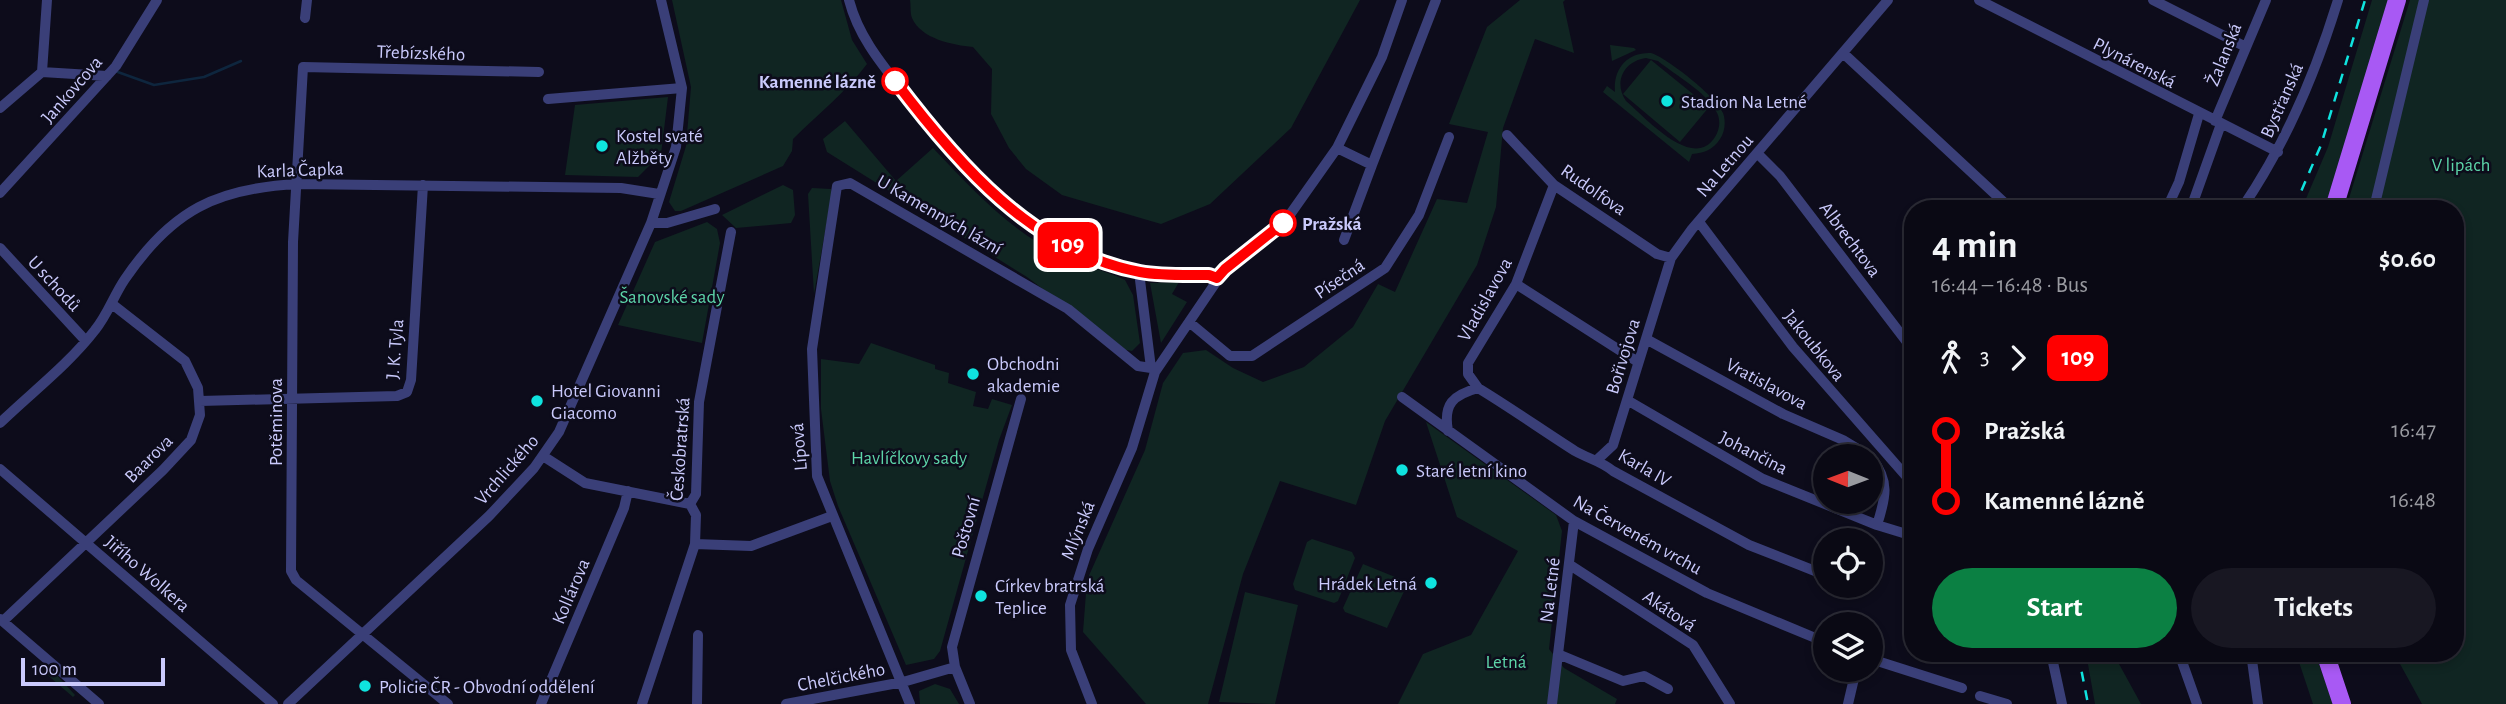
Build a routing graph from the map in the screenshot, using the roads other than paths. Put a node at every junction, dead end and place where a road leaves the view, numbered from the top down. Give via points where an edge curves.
1 (47, 0) edge
2 (157, 0) edge
3 (307, 0) edge
4 (661, 0) edge
5 (849, 0) edge
6 (1402, 0) edge
7 (1436, 0) edge
8 (1888, 0) edge
9 (1979, 0) edge
10 (2153, 0) edge
11 (2266, 0) edge
12 (2337, 0) edge
13 (2398, 0) edge
14 (2424, 0) edge
15 (304, 18) dead end
16 (2244, 46) junction
17 (1843, 53) junction
18 (303, 67) joint
19 (42, 72) junction
20 (539, 72) dead end
21 (107, 76) junction
22 (682, 88) junction
23 (548, 99) dead end
24 (0, 108) edge
25 (2199, 114) junction
26 (2218, 123) junction
27 (1507, 135) dead end
28 (1449, 137) dead end
29 (1337, 148) junction
30 (2278, 152) junction
31 (1757, 153) junction
32 (1372, 165) junction
33 (850, 183) joint
34 (298, 184) junction
35 (1554, 185) junction
36 (423, 186) junction
37 (0, 193) edge
38 (659, 194) junction
39 (2001, 200) edge
40 (2171, 200) edge
41 (2194, 200) edge
42 (2247, 200) edge
43 (2336, 200) edge
44 (2376, 200) edge
45 (715, 209) dead end
46 (1699, 222) junction
47 (651, 223) junction
48 (730, 232) dead end
49 (1344, 240) dead end
50 (0, 248) edge
51 (1671, 258) junction
52 (1139, 272) junction
53 (1217, 278) junction
54 (1516, 284) junction
55 (113, 304) junction
56 (1189, 322) junction
57 (1904, 338) edge
58 (1646, 339) junction
59 (85, 340) junction
60 (1638, 362) junction
61 (1153, 370) junction
62 (1478, 388) junction
63 (1402, 397) dead end
64 (292, 398) junction
65 (1021, 399) dead end
66 (1627, 400) junction
67 (200, 401) junction
68 (0, 423) edge
69 (1448, 430) junction
70 (1850, 444) edge
71 (543, 456) junction
72 (1598, 459) junction
73 (0, 469) edge
74 (1904, 474) edge
75 (1883, 475) edge
76 (628, 491) junction
77 (690, 504) junction
78 (1883, 506) edge
79 (1881, 514) edge
80 (832, 516) junction
81 (1574, 521) junction
82 (1877, 525) junction
83 (1904, 533) edge
84 (87, 543) junction
85 (695, 544) junction
86 (1570, 565) junction
87 (1813, 570) edge
88 (1, 620) edge
89 (363, 635) junction
90 (698, 635) dead end
91 (1813, 637) edge
92 (1558, 654) junction
93 (2054, 662) edge
94 (2182, 662) edge
95 (2252, 662) edge
96 (2328, 662) edge
97 (2337, 662) edge
98 (1883, 663) edge
99 (955, 667) junction
100 (903, 682) junction
101 (1853, 682) edge
102 (1962, 688) dead end
103 (1668, 689) dead end
104 (1980, 696) dead end
105 (831, 700) edge
106 (99, 704) edge
107 (273, 704) edge
108 (288, 704) edge
109 (448, 704) edge
110 (541, 704) edge
111 (642, 704) edge
112 (697, 704) edge
113 (786, 704) edge
114 (910, 704) edge
115 (970, 704) edge
116 (1092, 704) edge
117 (1552, 704) edge
118 (1730, 704) edge
119 (1848, 704) edge
120 (2007, 704) edge
121 (2062, 704) edge
122 (2197, 704) edge
123 (2258, 704) edge
124 (2342, 704) edge

1 - 19 street
2 - 21 street, Jankovcova
3 - 15 street
4 - 22 street, Vrchlického
5 - 52 street via 873,53 976,176 1046,233
6 - 29 street via 1382,57
7 - 32 street
8 - 17 street, Na Letnou
9 - 25 street, Plynárenská
10 - 16 street
11 - 16 street, Žalanská
12 - 30 street, Bystřanská via 2306,93
13 - 43 main road
14 - 44 street
16 - 26 street, Žalanská
17 - 31 street, Na Letnou
17 - 39 street
18 - 20 street, Třebízského
18 - 34 street, Potěminova
19 - 21 street
19 - 24 street
21 - 37 street, Jankovcova
22 - 23 street
22 - 38 street, Vrchlického via 676,147
25 - 26 street, Plynárenská
25 - 40 street
26 - 30 street, Plynárenská
26 - 41 street, Žalanská
27 - 35 street, Rudolfova
28 - 56 street, Písečná via 1419,215 1385,268 1252,355 1230,356
29 - 32 street
29 - 53 street via 1284,223
30 - 42 street, Bystřanská
31 - 46 street, Na Letnou
31 - 57 street, Albrechtova via 1780,176
32 - 49 street
33 - 61 street, U Kamenných lázní via 1068,309 1123,356
33 - 80 street, Lípová via 840,183 835,190 812,349 817,476
34 - 36 street, Karla Čapka
34 - 55 street, Karla Čapka via 254,186 213,198 172,224 123,282
34 - 64 street, Potěminova
35 - 51 street, Rudolfova via 1657,254
35 - 54 street, Vladislavova
36 - 38 street, Karla Čapka via 621,188
36 - 64 street, J. K. Tyla via 410,388 397,396
38 - 47 street, Vrchlického
45 - 47 street
46 - 51 street, Na Letnou
46 - 74 street, Jakoubkova via 1793,347
47 - 71 street, Vrchlického via 559,432
48 - 77 street, Českobratrská via 699,402 696,494
50 - 59 street, U schodů
51 - 58 street, Bořivojova
52 - 53 street
52 - 61 street
53 - 56 street
54 - 60 street
54 - 62 street, Vladislavova via 1468,363 1468,374
55 - 59 street, Karla Čapka
55 - 67 street via 185,361
56 - 61 street
58 - 60 street, Bořivojova
58 - 70 street, Vratislavova via 1783,414
59 - 68 street, Karla Čapka
60 - 66 street, Bořivojova
61 - 116 street, Mlýnská via 1132,448 1088,549 1070,605 1071,650
62 - 69 street via 1454,396 1446,408
62 - 72 street, Karla IV via 1584,457
63 - 69 street, Na Červeném vrchu
64 - 67 street, J. K. Tyla
64 - 89 street, Potěminova via 291,571
65 - 99 street, Poštovní via 958,616 952,647
66 - 72 street, Bořivojova via 1613,445
66 - 82 street, Johančina via 1763,479
67 - 84 street, Baarova via 191,440
69 - 81 street, Na Červeném vrchu
71 - 76 street via 578,480
71 - 89 street, Vrchlického via 489,516
72 - 87 street, Karla IV via 1749,545
73 - 84 street, Jiřího Wolkera
75 - 78 street, Vratislavova via 1887,494
76 - 77 street
76 - 110 street, Kollárova
77 - 85 street, Českobratrská via 696,515
79 - 82 street, Vratislavova
80 - 85 street via 751,546
80 - 100 street, Lípová
81 - 86 street, Na Letné
81 - 91 street, Na Červeném vrchu via 1707,593
82 - 83 street, Johančina
84 - 88 street, Baarova
84 - 107 street, Jiřího Wolkera
85 - 111 street, Českobratrská
86 - 92 street, Na Letné
86 - 118 street, Akátová via 1693,645
88 - 106 street
89 - 108 street, Vrchlického
89 - 109 street, Potěminova
90 - 112 street
92 - 103 street via 1623,681 1644,676
92 - 117 street, Na Letné
93 - 121 street
94 - 122 street
95 - 123 street
96 - 124 main road
97 - 124 main road
98 - 102 street
99 - 100 street
99 - 115 street, Poštovní
100 - 105 street, Chelčického
100 - 114 street, Lípová
101 - 119 street
104 - 120 street
105 - 113 street, Chelčického

